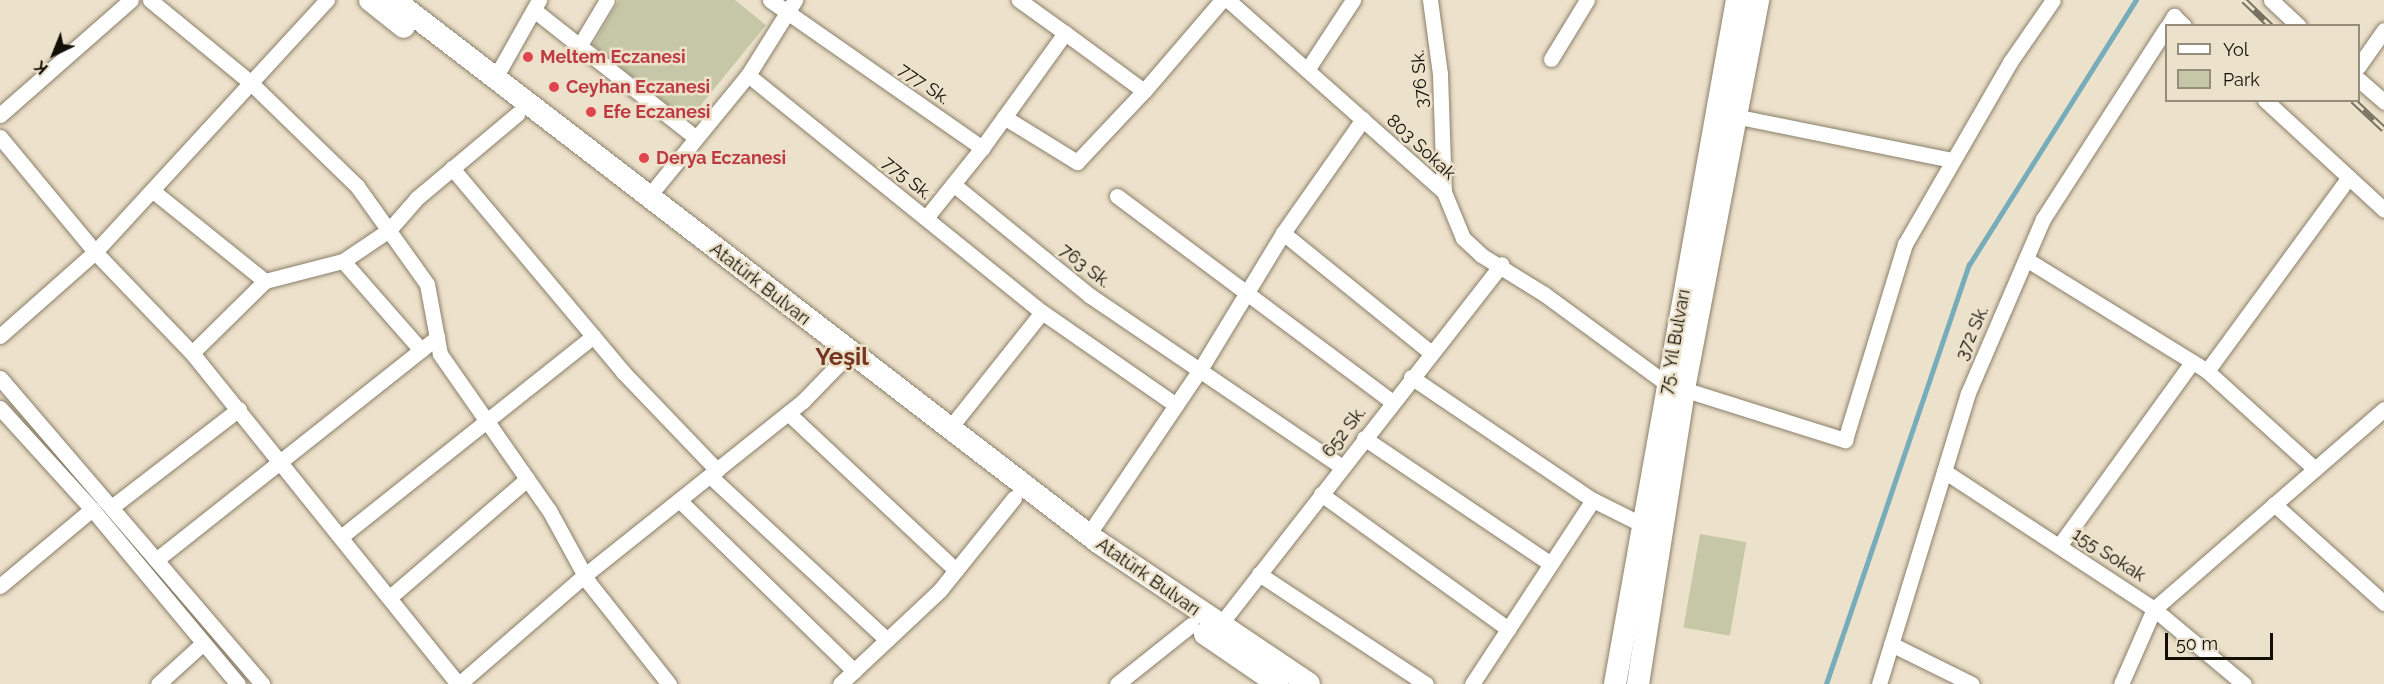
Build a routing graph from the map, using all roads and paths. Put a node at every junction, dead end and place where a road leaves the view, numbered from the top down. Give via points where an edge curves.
1 (131, 0) edge
2 (150, 0) edge
3 (327, 0) edge
4 (370, 0) edge
5 (607, 0) edge
6 (770, 0) edge
7 (1018, 0) edge
8 (1222, 0) edge
9 (1228, 0) edge
10 (1353, 0) edge
11 (1430, 0) edge
12 (1587, 0) edge
13 (1758, 0) edge
14 (2053, 0) edge
15 (2271, 0) edge
16 (1732, 2) edge
17 (393, 5) edge
18 (537, 5) edge
19 (791, 7) edge
20 (2297, 24) edge
21 (2384, 30) edge
22 (1065, 33) junction
23 (2165, 36) edge
24 (580, 45) junction
25 (1551, 59) dead end
26 (2360, 64) edge
27 (1307, 70) junction
28 (748, 75) junction
29 (495, 78) junction
30 (2360, 81) edge
31 (251, 84) junction
32 (1144, 91) junction
33 (2267, 102) edge
34 (2384, 102) edge
35 (517, 114) junction
36 (0, 115) edge
37 (1734, 116) junction
38 (1004, 117) junction
39 (1363, 120) junction
40 (0, 136) edge
41 (696, 138) junction
42 (982, 148) junction
43 (1953, 160) junction
44 (452, 168) junction
45 (2349, 177) junction
46 (953, 184) junction
47 (153, 191) junction
48 (1444, 192) junction
49 (1117, 196) dead end
50 (648, 197) junction
51 (2384, 210) edge
52 (926, 218) junction
53 (389, 230) junction
54 (1282, 233) junction
55 (95, 252) junction
56 (2026, 259) junction
57 (343, 261) junction
58 (1502, 264) junction
59 (265, 281) junction
60 (1246, 293) junction
61 (1042, 312) junction
62 (0, 336) edge
63 (593, 336) junction
64 (437, 338) junction
65 (421, 350) junction
66 (192, 353) junction
67 (1431, 353) junction
68 (2192, 362) junction
69 (838, 364) junction
70 (1201, 368) junction
71 (2207, 371) junction
72 (0, 378) edge
73 (1411, 378) junction
74 (1676, 387) junction
75 (1392, 402) junction
76 (1176, 405) junction
77 (0, 408) edge
78 (239, 409) junction
79 (2384, 409) edge
80 (788, 413) junction
81 (488, 422) junction
82 (949, 429) junction
83 (1364, 438) junction
84 (281, 459) junction
85 (1342, 466) junction
86 (2315, 469) junction
87 (1944, 471) junction
88 (713, 473) junction
89 (527, 479) junction
90 (1321, 494) junction
91 (1014, 498) junction
92 (679, 500) junction
93 (1593, 500) junction
94 (2274, 504) junction
95 (113, 507) junction
96 (92, 509) junction
97 (1643, 525) junction
98 (1088, 535) junction
99 (342, 536) junction
100 (2059, 546) junction
101 (156, 560) junction
102 (1551, 564) junction
103 (956, 570) junction
104 (1259, 574) junction
105 (585, 575) junction
106 (0, 586) edge
107 (390, 597) junction
108 (2384, 603) edge
109 (2154, 609) junction
110 (1191, 625) junction
111 (1219, 626) junction
112 (1508, 629) junction
113 (887, 640) junction
114 (203, 644) junction
115 (1891, 644) junction
116 (854, 671) junction
117 (660, 680) edge
118 (158, 684) edge
119 (238, 684) edge
120 (262, 684) edge
121 (459, 684) edge
122 (840, 684) edge
123 (1117, 684) edge
124 (1278, 684) edge
125 (1309, 684) edge
126 (1426, 684) edge
127 (1472, 684) edge
128 (1615, 684) edge
129 (1638, 684) edge
130 (1879, 684) edge
131 (1972, 684) edge
132 (2121, 684) edge
133 (2244, 684) edge

1 - 36 street
2 - 31 street
3 - 31 street
4 - 17 main road, Atatürk Bulvarı
5 - 24 street
6 - 19 street, 777 Sk.
7 - 22 street
8 - 32 street
9 - 27 street, 803 Sokak
10 - 27 street
11 - 48 street, 376 Sk. via 1440,74
12 - 25 street
13 - 37 main road, 75. Yıl Bulvarı
14 - 43 street via 2010,62
15 - 20 street
16 - 74 main road, 75. Yıl Bulvarı
17 - 29 main road, Atatürk Bulvarı
17 - 35 main road, Atatürk Bulvarı
18 - 24 street
18 - 29 street
19 - 28 street
19 - 42 street, 777 Sk.
21 - 26 street
22 - 32 street
22 - 38 street
23 - 56 street, 372 Sk. via 2043,219
24 - 41 street
27 - 39 street, 803 Sokak
28 - 41 street
28 - 52 street, 775 Sk.
29 - 50 main road, Atatürk Bulvarı
30 - 34 street
31 - 47 street
31 - 53 street via 357,186
32 - 38 street via 1077,162
33 - 45 street
35 - 44 street
35 - 69 main road, Atatürk Bulvarı
37 - 43 street
37 - 74 main road, 75. Yıl Bulvarı
38 - 42 street
39 - 48 street, 803 Sokak
39 - 54 street
40 - 55 street
41 - 50 street
42 - 46 street
43 - 74 street, 803 Sokak via 1905,244 1845,441
44 - 53 street via 417,198
44 - 63 street
45 - 51 street
45 - 71 street
46 - 52 street
46 - 70 street, 763 Sk. via 1089,295
47 - 55 street
47 - 59 street
48 - 58 street, 803 Sokak via 1463,238 1481,255
49 - 60 street
50 - 82 main road, Atatürk Bulvarı
52 - 61 street, 775 Sk.
53 - 57 street
53 - 64 street via 427,284
54 - 60 street
54 - 67 street
55 - 62 street
55 - 66 street
56 - 68 street
56 - 87 street, 372 Sk. via 1968,393
57 - 59 street
57 - 65 street
58 - 67 street, 652 Sk.
58 - 74 street, 803 Sokak
59 - 66 street
60 - 70 street
60 - 75 street
61 - 76 street, 775 Sk.
61 - 82 street
63 - 81 street
63 - 88 street
64 - 65 street
64 - 81 street via 440,354
65 - 84 street
66 - 78 street
67 - 73 street, 652 Sk.
68 - 71 street
68 - 100 street
69 - 80 street
69 - 91 main road, Atatürk Bulvarı
70 - 76 street
70 - 85 street, 763 Sk.
71 - 86 street
72 - 95 street
73 - 75 street, 652 Sk.
73 - 93 street
74 - 97 main road, 75. Yıl Bulvarı
74 - 129 main road, 75. Yıl Bulvarı
75 - 83 street, 652 Sk.
76 - 98 street
77 - 96 street
78 - 84 street
78 - 95 street
79 - 86 street
80 - 88 street
80 - 103 street
81 - 89 street
81 - 99 street
82 - 98 main road, Atatürk Bulvarı
83 - 85 street, 652 Sk.
83 - 102 street
84 - 99 street
84 - 101 street
85 - 90 street, 652 Sk.
86 - 94 street
87 - 100 street, 155 Sokak
87 - 115 street, 372 Sk.
88 - 92 street
88 - 113 street
89 - 105 street
89 - 107 street
90 - 104 street, 652 Sk.
90 - 112 street
91 - 103 street
91 - 110 main road, Atatürk Bulvarı
92 - 105 street
92 - 116 street
93 - 97 street
93 - 102 street
94 - 108 street
94 - 109 street
95 - 101 street
96 - 106 street
96 - 114 street
97 - 128 main road, 75. Yıl Bulvarı
98 - 111 main road, Atatürk Bulvarı
99 - 107 street
100 - 109 street, 155 Sokak
101 - 120 street
102 - 112 street
103 - 113 street
104 - 111 street, 652 Sk.
104 - 126 street
105 - 117 street
105 - 121 street
107 - 121 street
109 - 132 street
109 - 133 street, 155 Sokak
110 - 123 street
110 - 124 main road, Atatürk Bulvarı
111 - 125 main road, Atatürk Bulvarı
112 - 127 street
113 - 116 street
114 - 118 street
114 - 119 street
115 - 130 street, 372 Sk.
115 - 131 street
116 - 122 street

